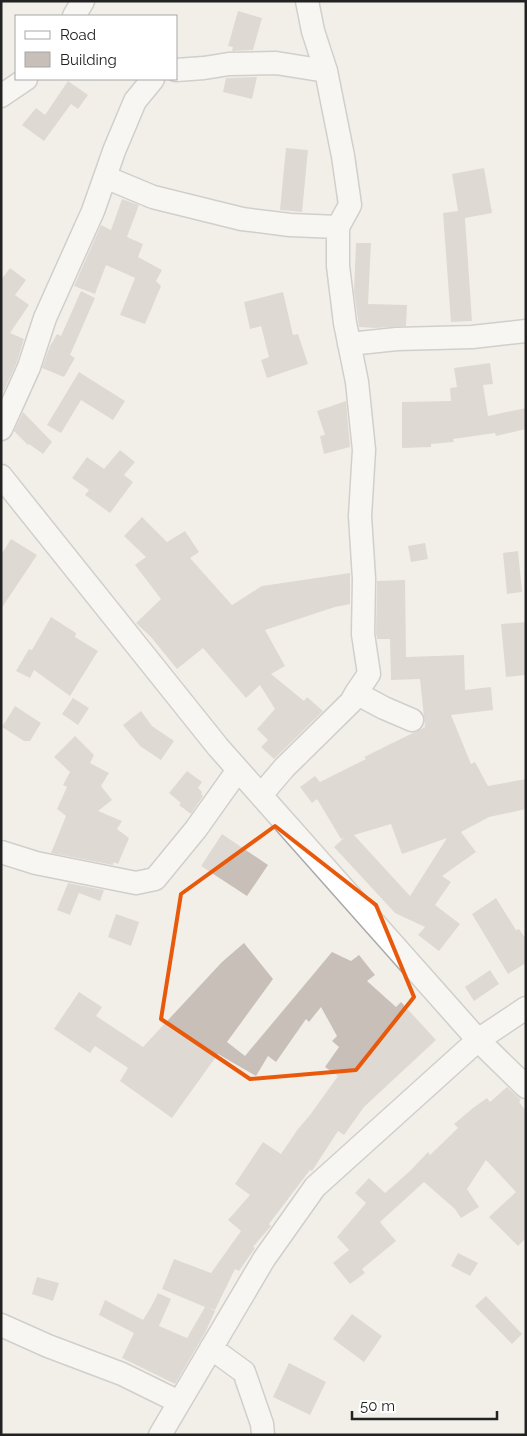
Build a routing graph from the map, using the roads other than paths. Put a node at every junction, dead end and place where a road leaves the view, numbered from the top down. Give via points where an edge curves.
1 (83, 1) edge
2 (308, 1) edge
3 (75, 15) edge
4 (178, 70) edge
5 (326, 71) junction
6 (25, 80) edge
7 (152, 80) edge
8 (1, 96) edge
9 (106, 177) junction
10 (338, 227) junction
11 (526, 332) edge
12 (349, 344) junction
13 (1, 430) edge
14 (1, 476) edge
15 (356, 693) junction
16 (412, 720) dead end
17 (238, 770) junction
18 (260, 795) junction
19 (1, 852) edge
20 (526, 1008) edge
21 (478, 1040) junction
22 (526, 1087) edge
23 (1, 1326) edge
24 (211, 1348) junction
25 (179, 1402) junction
26 (160, 1435) edge
27 (263, 1435) edge

1 - 3 street
2 - 5 street via 313,32
4 - 5 street via 276,63
5 - 10 street via 350,205
6 - 8 street
7 - 9 street via 135,101
9 - 10 street via 153,197 242,219
9 - 13 street
10 - 12 street via 338,266
11 - 12 street
12 - 15 street via 357,382 364,450 360,516 363,634 369,674
14 - 17 street
15 - 16 street
15 - 18 street via 351,702
17 - 18 street
17 - 19 street via 155,879 136,883 36,863
18 - 21 street
20 - 21 street
21 - 22 street
21 - 24 street via 315,1187 264,1259
23 - 25 street via 122,1374
24 - 25 street
24 - 27 street via 244,1372
25 - 26 street

